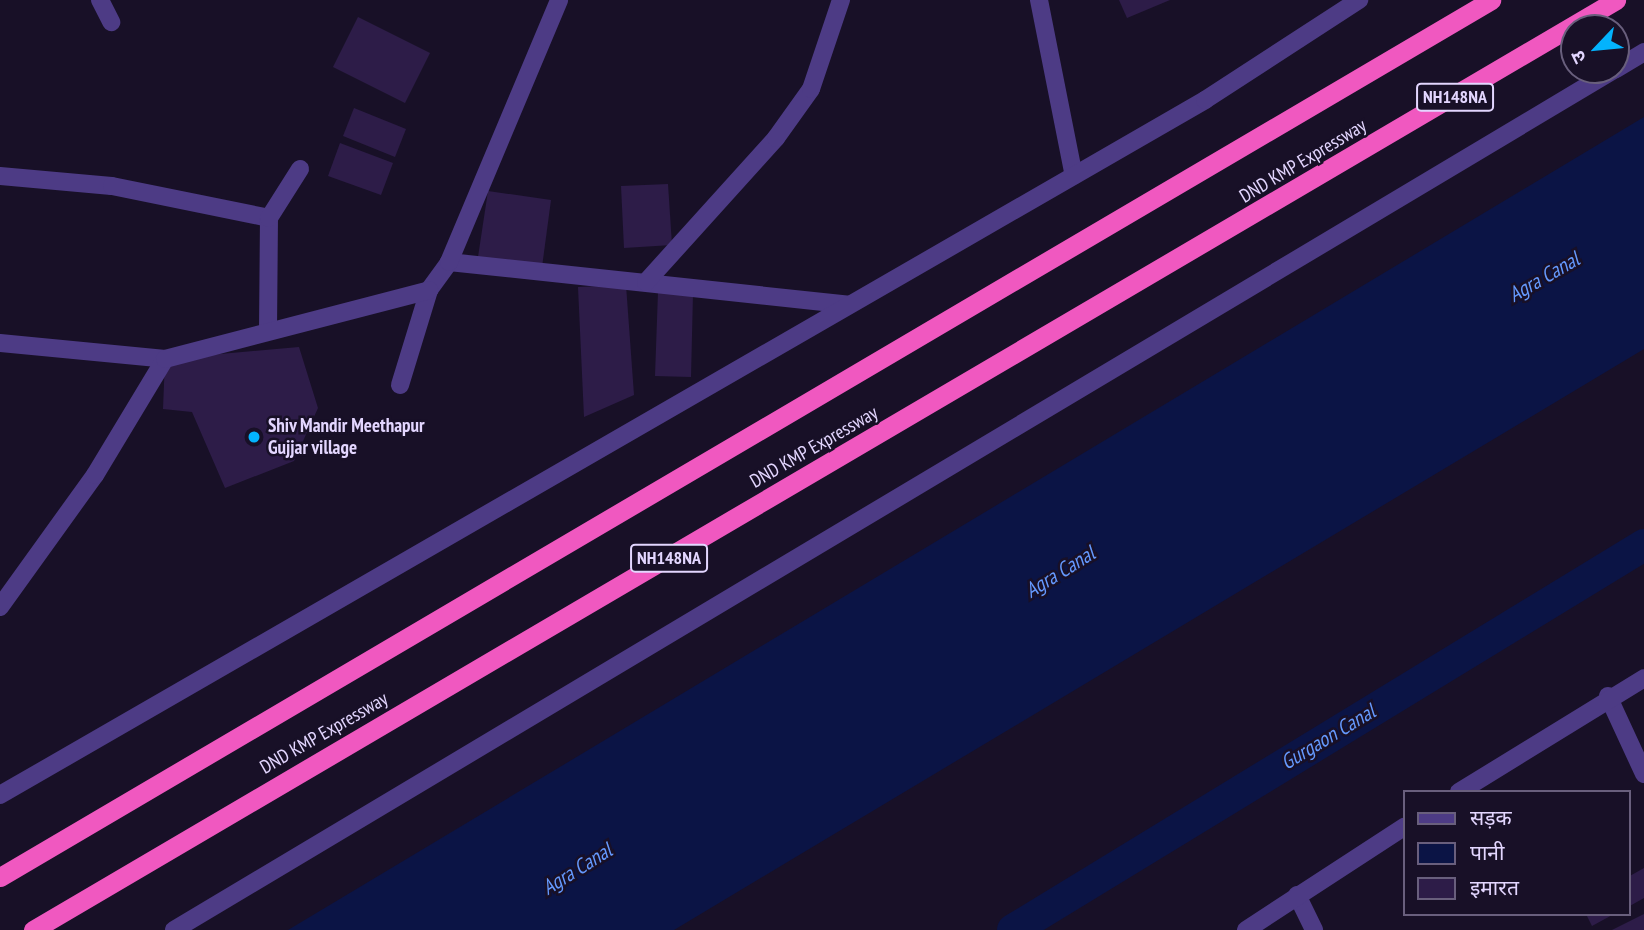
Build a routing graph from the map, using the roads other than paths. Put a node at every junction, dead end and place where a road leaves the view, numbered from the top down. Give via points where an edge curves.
1 (100, 0) edge
2 (559, 0) edge
3 (841, 0) edge
4 (1039, 0) edge
5 (1359, 0) edge
6 (1491, 0) edge
7 (1616, 0) edge
8 (111, 22) dead end
9 (1590, 84) edge
10 (300, 169) dead end
11 (0, 176) edge
12 (1074, 176) junction
13 (269, 218) junction
14 (449, 262) junction
15 (646, 282) junction
16 (429, 290) junction
17 (849, 305) junction
18 (268, 331) junction
19 (0, 343) edge
20 (165, 359) junction
21 (400, 385) dead end
22 (0, 607) edge
23 (1644, 678) edge
24 (1608, 696) junction
25 (1644, 774) edge
26 (1462, 790) edge
27 (0, 795) edge
28 (1402, 828) edge
29 (0, 877) edge
30 (1297, 895) junction
31 (1253, 927) edge
32 (33, 930) edge
33 (174, 930) edge
34 (1314, 930) edge

1 - 8 street
2 - 14 street
3 - 15 street via 835,34 811,89 783,128
4 - 12 street
5 - 12 street
6 - 29 highway, DND KMP Expressway / NH148NA
7 - 32 highway, DND KMP Expressway / NH148NA
9 - 33 street
10 - 13 street
11 - 13 street via 112,186
12 - 17 street
13 - 18 street
14 - 15 street
14 - 16 street
15 - 17 street
16 - 18 street
16 - 21 street
17 - 27 street
18 - 20 street
19 - 20 street
20 - 22 street via 94,475
23 - 24 street
24 - 25 street
24 - 26 street
28 - 30 street
30 - 31 street
30 - 34 street

